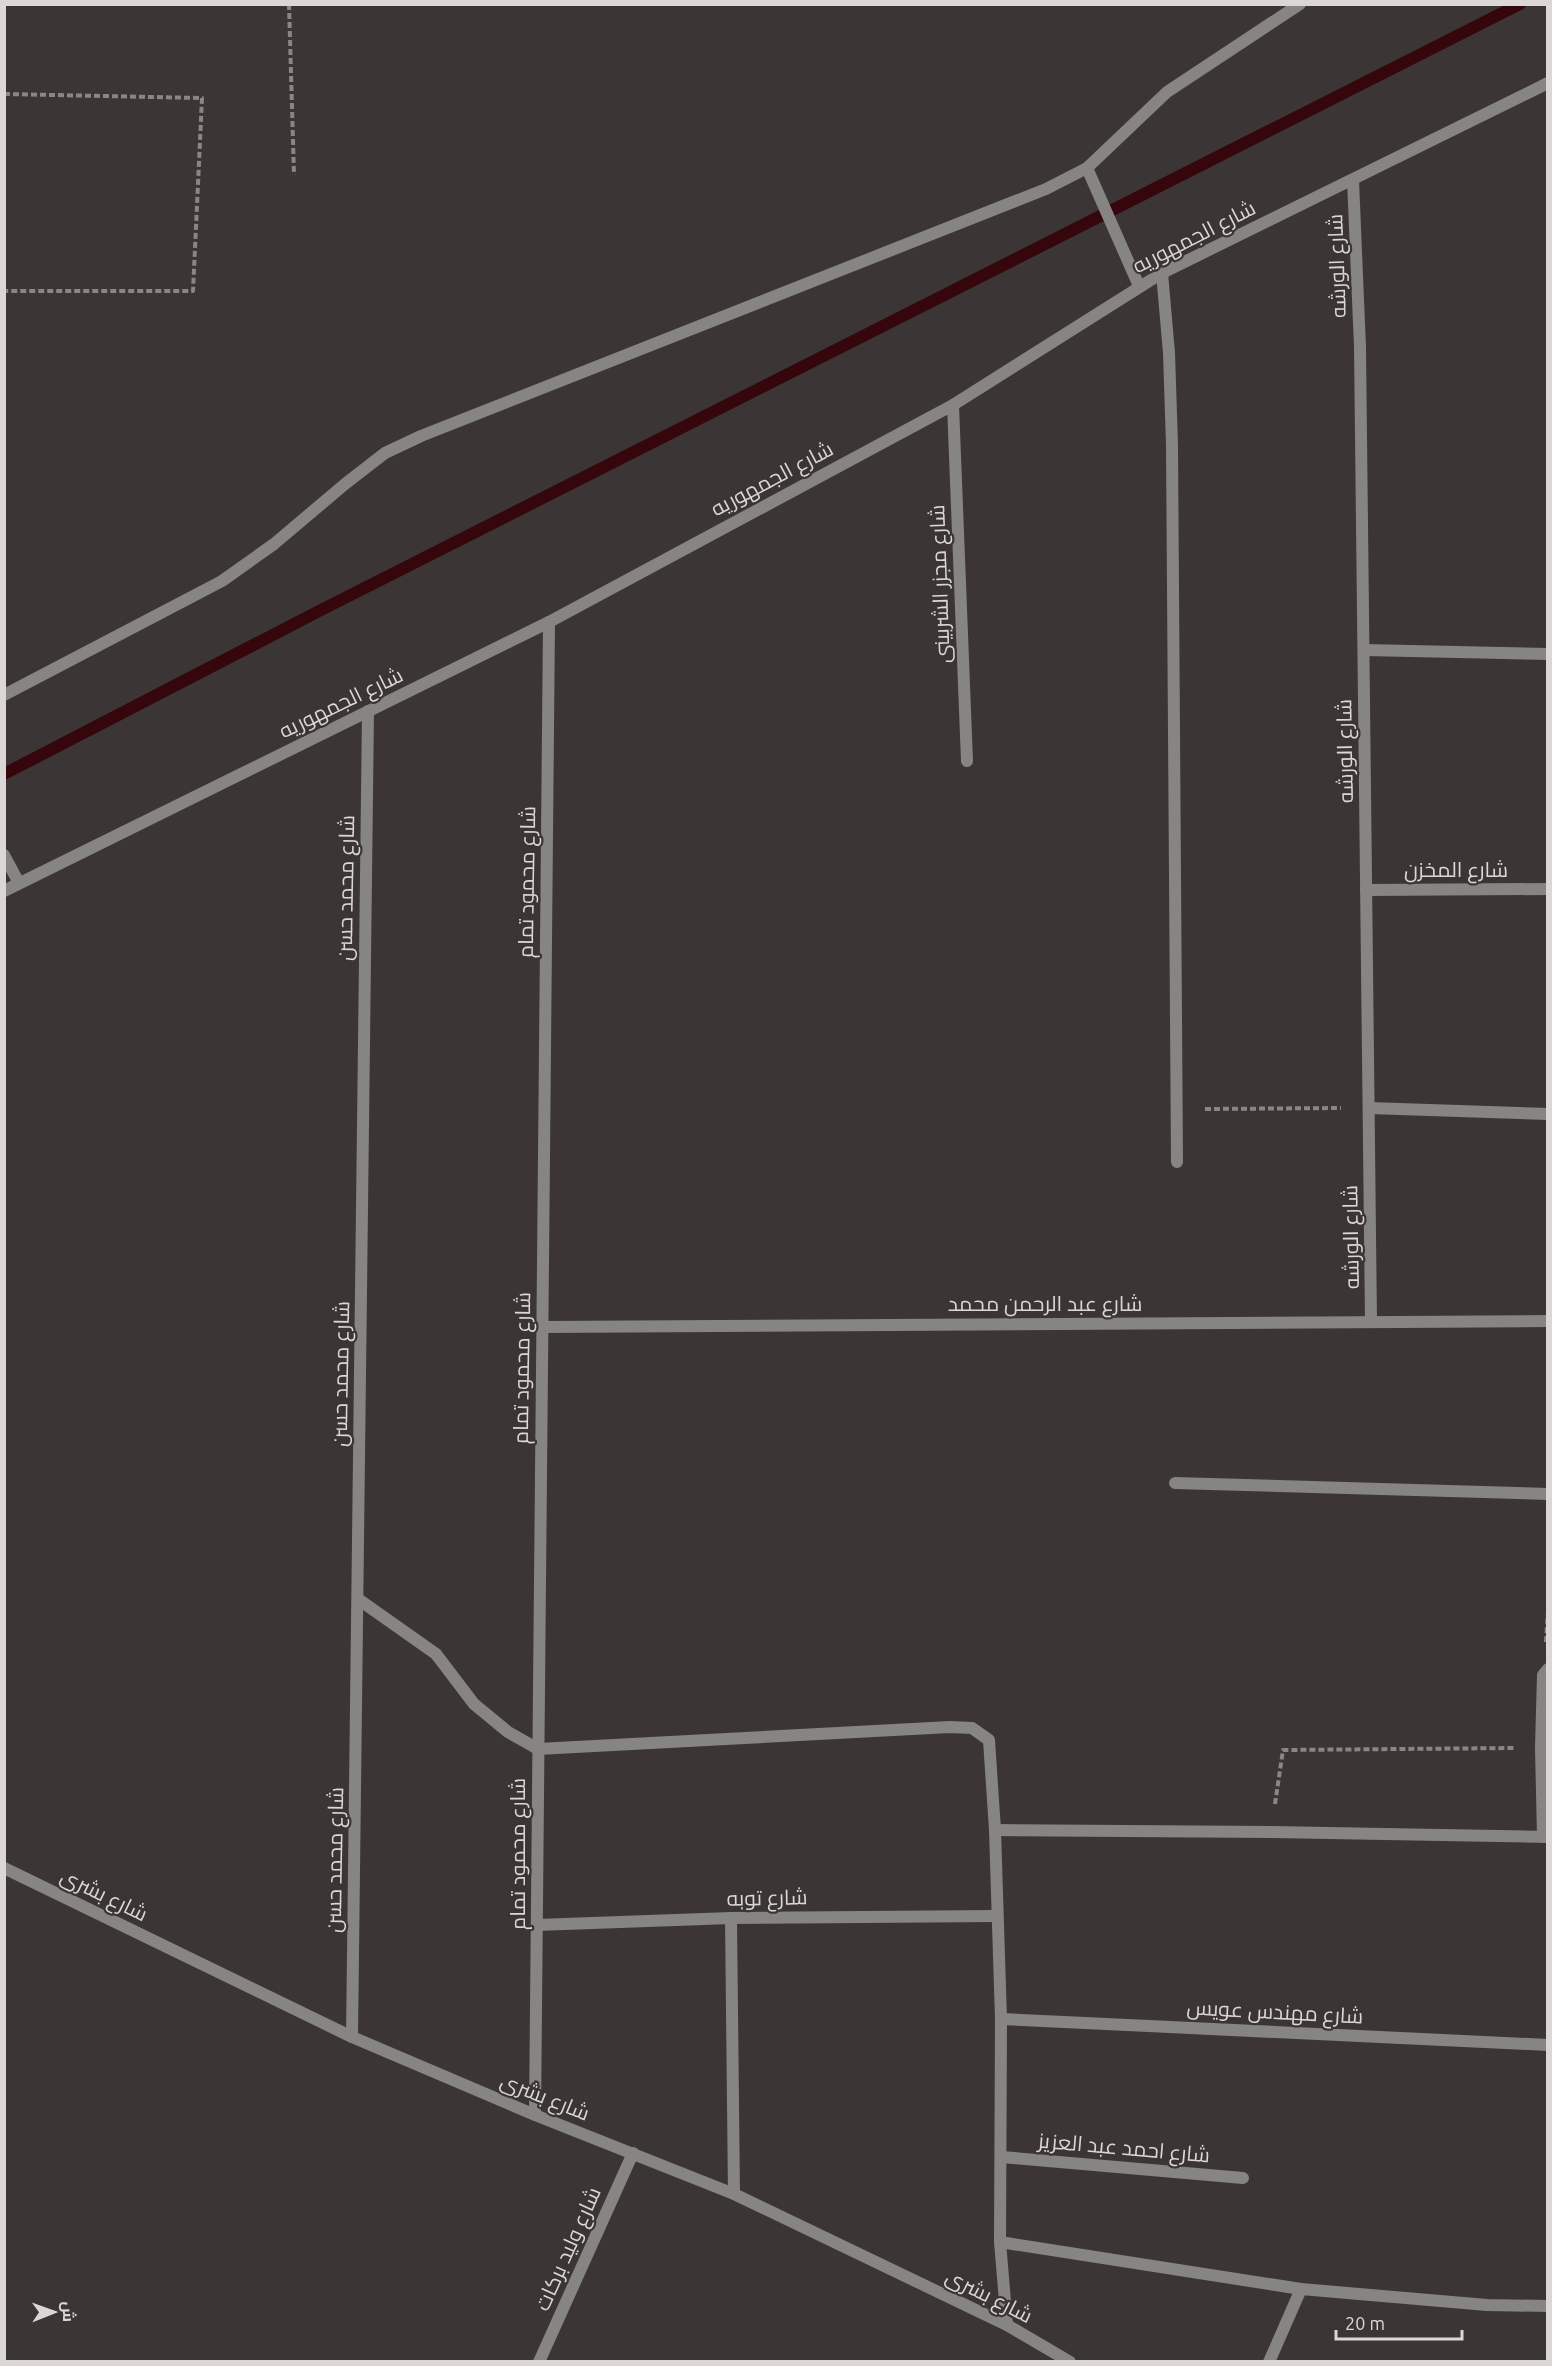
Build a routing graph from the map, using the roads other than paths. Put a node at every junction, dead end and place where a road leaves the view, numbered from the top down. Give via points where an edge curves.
1 (1299, 4) edge
2 (1548, 83) edge
3 (1087, 168) junction
4 (1353, 180) junction
5 (1162, 273) junction
6 (1139, 286) junction
7 (953, 405) junction
8 (549, 622) junction
9 (1364, 650) junction
10 (1548, 654) edge
11 (4, 695) edge
12 (368, 711) junction
13 (967, 761) dead end
14 (4, 855) edge
15 (19, 883) junction
16 (1548, 889) edge
17 (1366, 890) junction
18 (4, 891) edge
19 (1369, 1108) junction
20 (1548, 1114) edge
21 (1177, 1162) dead end
22 (1548, 1321) edge
23 (1371, 1322) junction
24 (542, 1327) junction
25 (1175, 1483) dead end
26 (1548, 1494) edge
27 (358, 1599) junction
28 (1548, 1669) edge
29 (538, 1749) junction
30 (995, 1830) junction
31 (1545, 1837) edge
32 (4, 1868) edge
33 (997, 1916) junction
34 (731, 1918) junction
35 (537, 1925) junction
36 (1001, 2019) junction
37 (352, 2037) junction
38 (1548, 2044) edge
39 (535, 2115) junction
40 (633, 2153) junction
41 (1002, 2157) junction
42 (1243, 2178) dead end
43 (734, 2194) junction
44 (1000, 2242) junction
45 (1300, 2289) junction
46 (1548, 2306) edge
47 (1006, 2325) junction
48 (539, 2361) edge
49 (1070, 2361) edge
50 (1269, 2361) edge

1 - 3 street via 1167,92
2 - 4 street, شارع الجمهوريه
3 - 6 street
3 - 11 street via 1046,189 385,453 274,544 222,581
4 - 5 street, شارع الجمهوريه
4 - 9 street, شارع الورشه via 1360,347
5 - 6 street, شارع الجمهوريه
5 - 21 street via 1173,445
6 - 7 street, شارع الجمهوريه
7 - 8 street, شارع الجمهوريه
7 - 13 street, شارع مجزر الشربينى
8 - 12 street, شارع الجمهوريه
8 - 24 street, شارع محمود تمام
9 - 10 street
9 - 17 street, شارع الورشه
12 - 15 street, شارع الجمهوريه
12 - 27 street, شارع محمد حسن
14 - 15 street
15 - 18 street, شارع الجمهوريه
16 - 17 street, شارع المخزن
17 - 19 street, شارع الورشه
19 - 20 street
19 - 23 street, شارع الورشه
22 - 23 street, شارع عبد الرحمن محمد
23 - 24 street, شارع عبد الرحمن محمد
24 - 29 street, شارع محمود تمام
25 - 26 street
27 - 29 street via 436,1654 474,1704 508,1732
27 - 37 street, شارع محمد حسن
28 - 31 street via 1543,1675 1541,1748
29 - 30 street via 972,1728 989,1740
29 - 35 street, شارع محمود تمام
30 - 31 street
30 - 33 street
32 - 37 street, شارع بشرى
33 - 34 street, شارع توبه
33 - 36 street
34 - 35 street, شارع توبه
34 - 43 street
35 - 39 street, شارع محمود تمام
36 - 38 street, شارع مهندس عويس
36 - 41 street
37 - 39 street, شارع بشرى
39 - 40 street, شارع بشرى
40 - 43 street, شارع بشرى
40 - 48 street, شارع وليد بركات
41 - 42 street, شارع احمد عبد العزيز
41 - 44 street
43 - 47 street, شارع بشرى
44 - 45 street
44 - 47 street
45 - 46 street via 1487,2305
45 - 50 street
47 - 49 street, شارع بشرى

